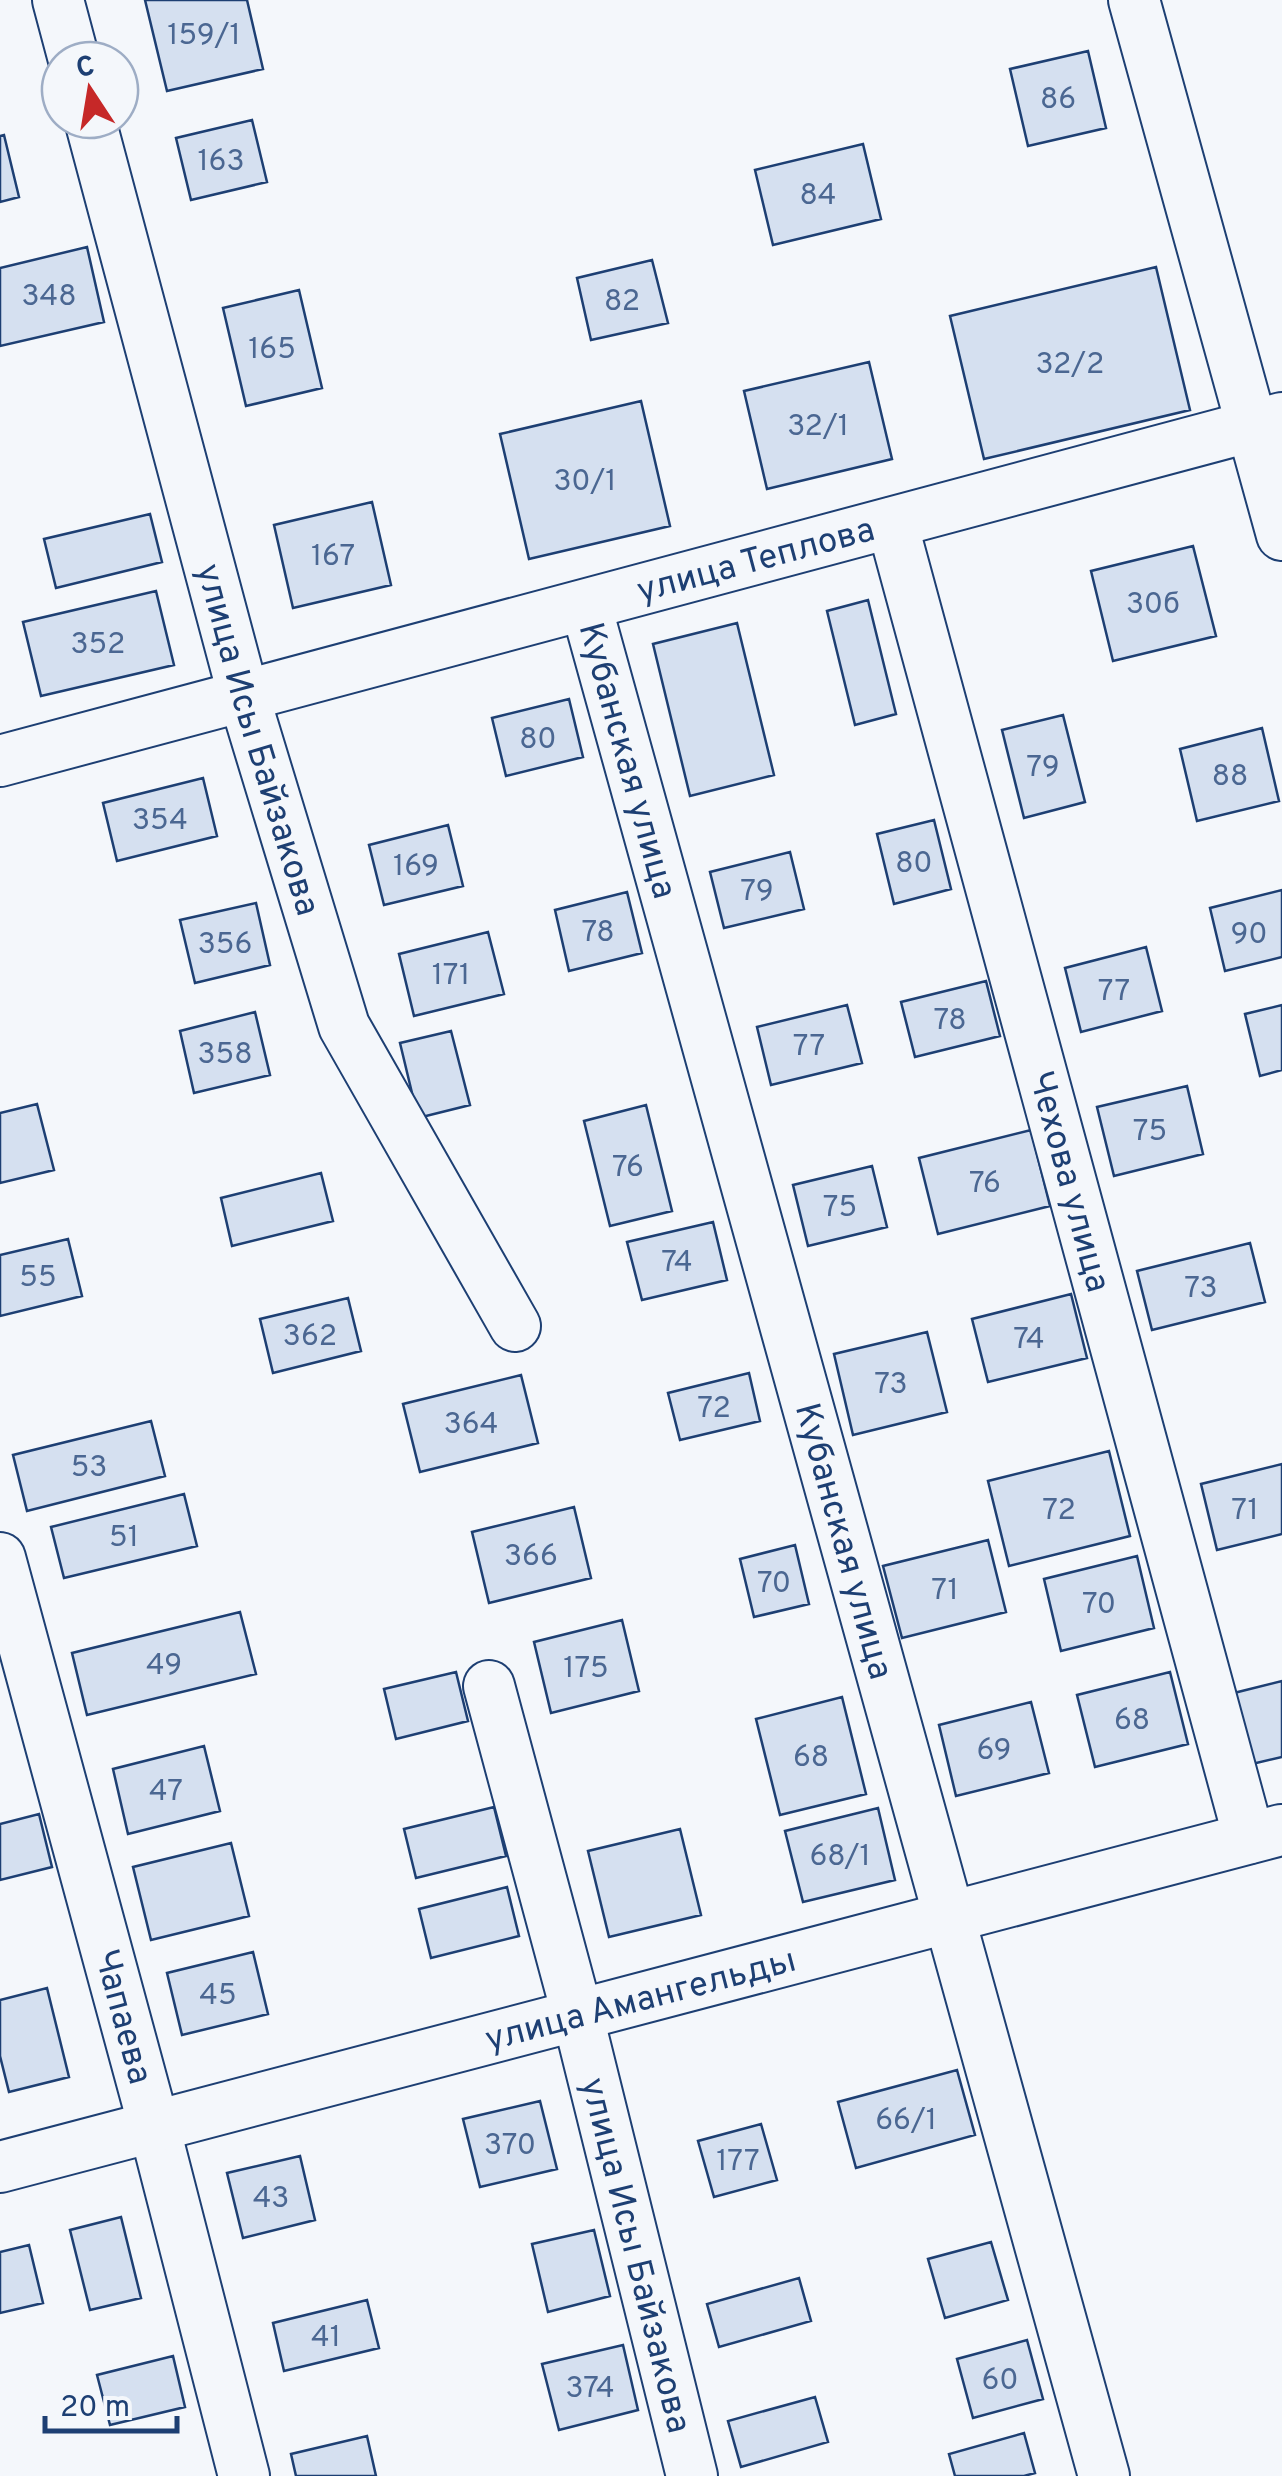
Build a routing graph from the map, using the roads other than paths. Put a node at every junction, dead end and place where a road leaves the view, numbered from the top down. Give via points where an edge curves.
1 (58, 0) edge
2 (1134, 0) edge
3 (69, 40) edge
4 (95, 140) edge
5 (1266, 422) edge
6 (892, 523) junction
7 (1282, 535) edge
8 (586, 606) junction
9 (244, 697) junction
10 (0, 761) edge
11 (515, 1326) dead end
12 (0, 1558) edge
13 (489, 1686) dead end
14 (1265, 1834) edge
15 (950, 1914) junction
16 (577, 2013) junction
17 (154, 2126) junction
18 (0, 2167) edge
19 (244, 2476) edge
20 (692, 2476) edge
21 (1104, 2476) edge

1 - 3 street
2 - 5 street
4 - 9 street, улица Исы Байзакова
5 - 6 street, улица Теплова
5 - 7 street
6 - 8 street, улица Теплова
6 - 14 street, Чехова улица
8 - 9 street, улица Теплова
8 - 15 street, Кубанская улица
9 - 10 street, улица Теплова
9 - 11 street, улица Исы Байзакова via 344,1026
12 - 17 street, Чапаева
13 - 16 street, улица Исы Байзакова
14 - 15 street, улица Амангельды
15 - 16 street, улица Амангельды
15 - 21 street, Кубанская улица
16 - 17 street, улица Амангельды
16 - 20 street, улица Исы Байзакова
17 - 18 street, улица Амангельды
17 - 19 street, Чапаева

